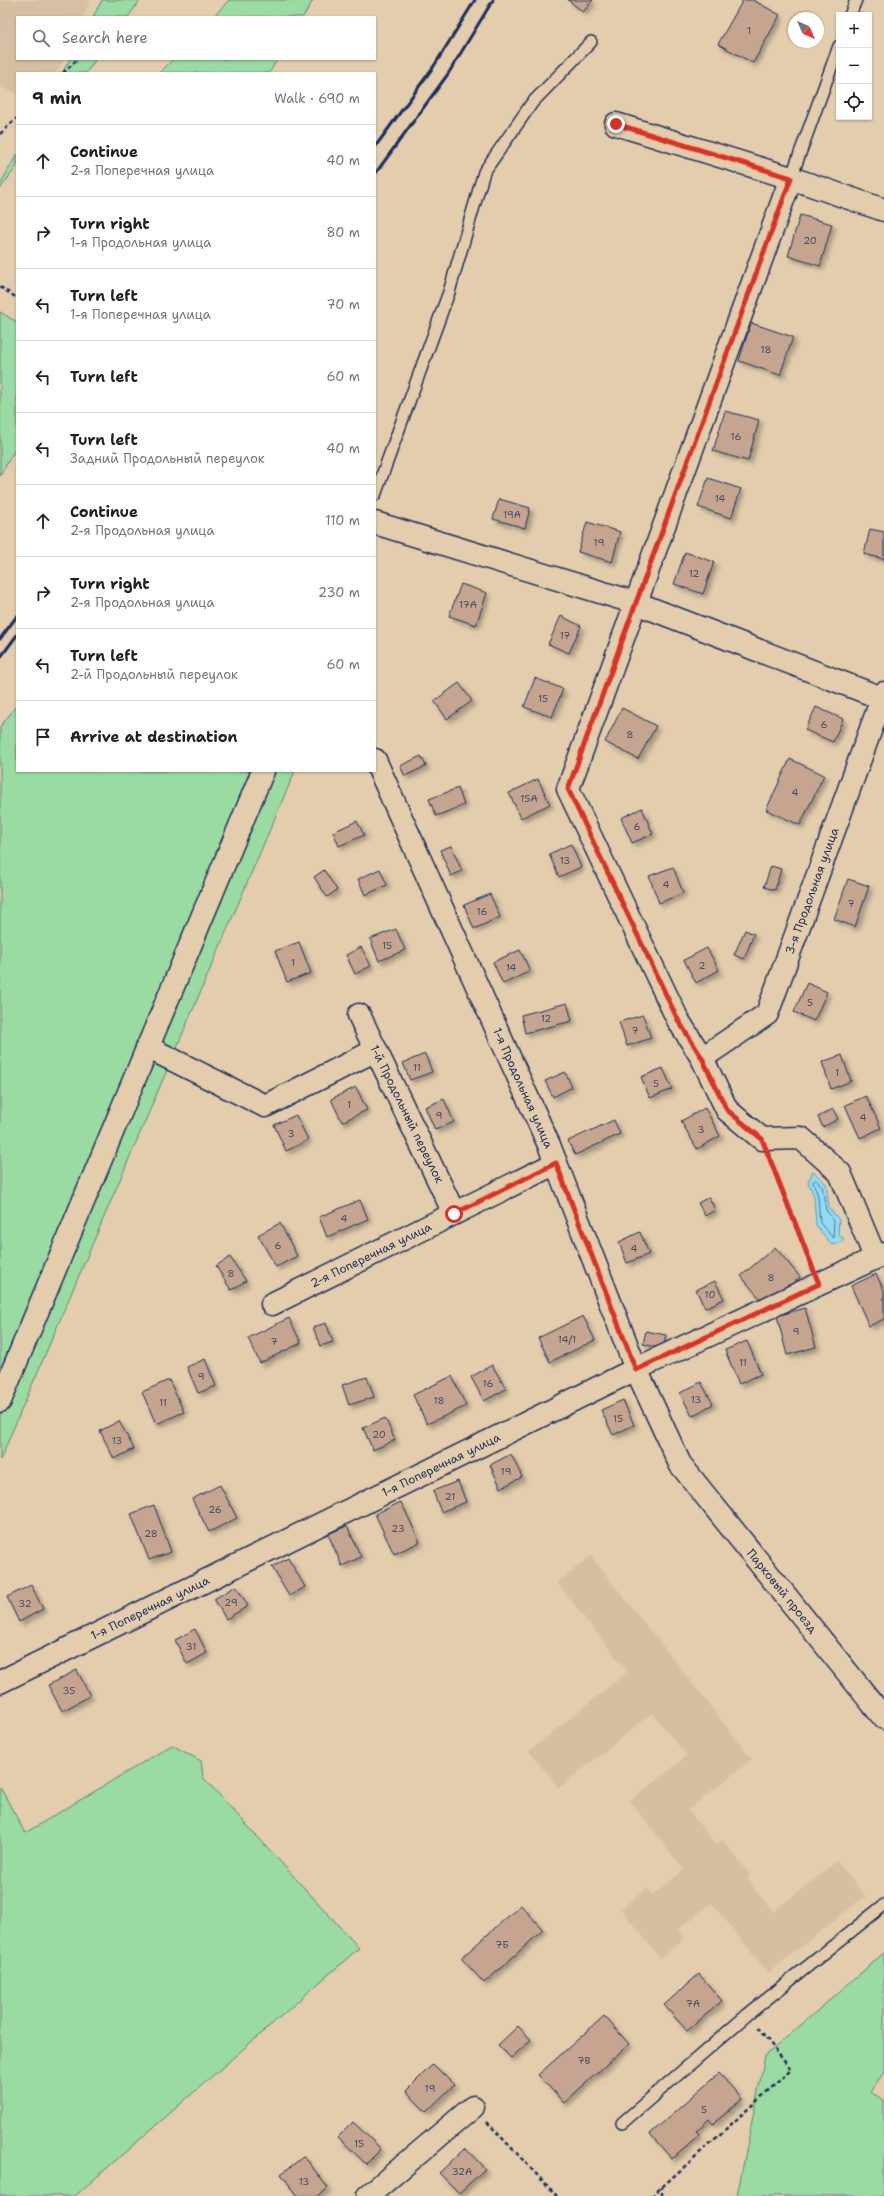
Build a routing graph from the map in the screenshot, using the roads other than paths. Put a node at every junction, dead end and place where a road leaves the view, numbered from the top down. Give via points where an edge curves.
1 (856, 0) edge
2 (851, 12) edge
3 (591, 42) dead end
4 (838, 48) edge
5 (616, 124) dead end
6 (791, 178) junction
7 (884, 210) edge
8 (376, 492) edge
9 (376, 524) edge
10 (636, 603) junction
11 (883, 697) edge
12 (376, 762) edge
13 (263, 772) edge
14 (359, 1015) dead end
15 (147, 1047) junction
16 (376, 1050) junction
17 (702, 1058) junction
18 (556, 1163) junction
19 (454, 1214) junction
20 (880, 1255) edge
21 (272, 1304) dead end
22 (636, 1370) junction
23 (0, 1401) edge
24 (680, 1464) joint
25 (0, 1682) edge
26 (884, 1718) edge
27 (884, 1905) edge
28 (473, 2107) road end
29 (622, 2123) dead end
30 (368, 2196) edge

1 - 2 lane
3 - 8 lane via 532,103 484,172 449,292
4 - 6 lane
5 - 6 street
6 - 7 street
6 - 10 street
9 - 10 street
10 - 11 street
10 - 17 street via 568,789 678,1020
11 - 17 street, 3-я Продольная улица via 767,1014
12 - 18 street, 1-я Продольная улица
13 - 15 street
14 - 16 street, 1-й Продольный переулок
15 - 16 street via 265,1106
15 - 23 street
16 - 19 street, 1-й Продольный переулок
17 - 20 street via 727,1110 762,1139 801,1138 840,1173
18 - 19 street, 2-я Поперечная улица
18 - 22 street, 1-я Продольная улица
19 - 21 street, 2-я Поперечная улица
20 - 22 street, 1-я Поперечная улица
22 - 24 street, 1-я Продольная улица
22 - 25 street, 1-я Поперечная улица
24 - 26 street, Парковый проезд
27 - 29 lane via 747,2014
28 - 30 street

